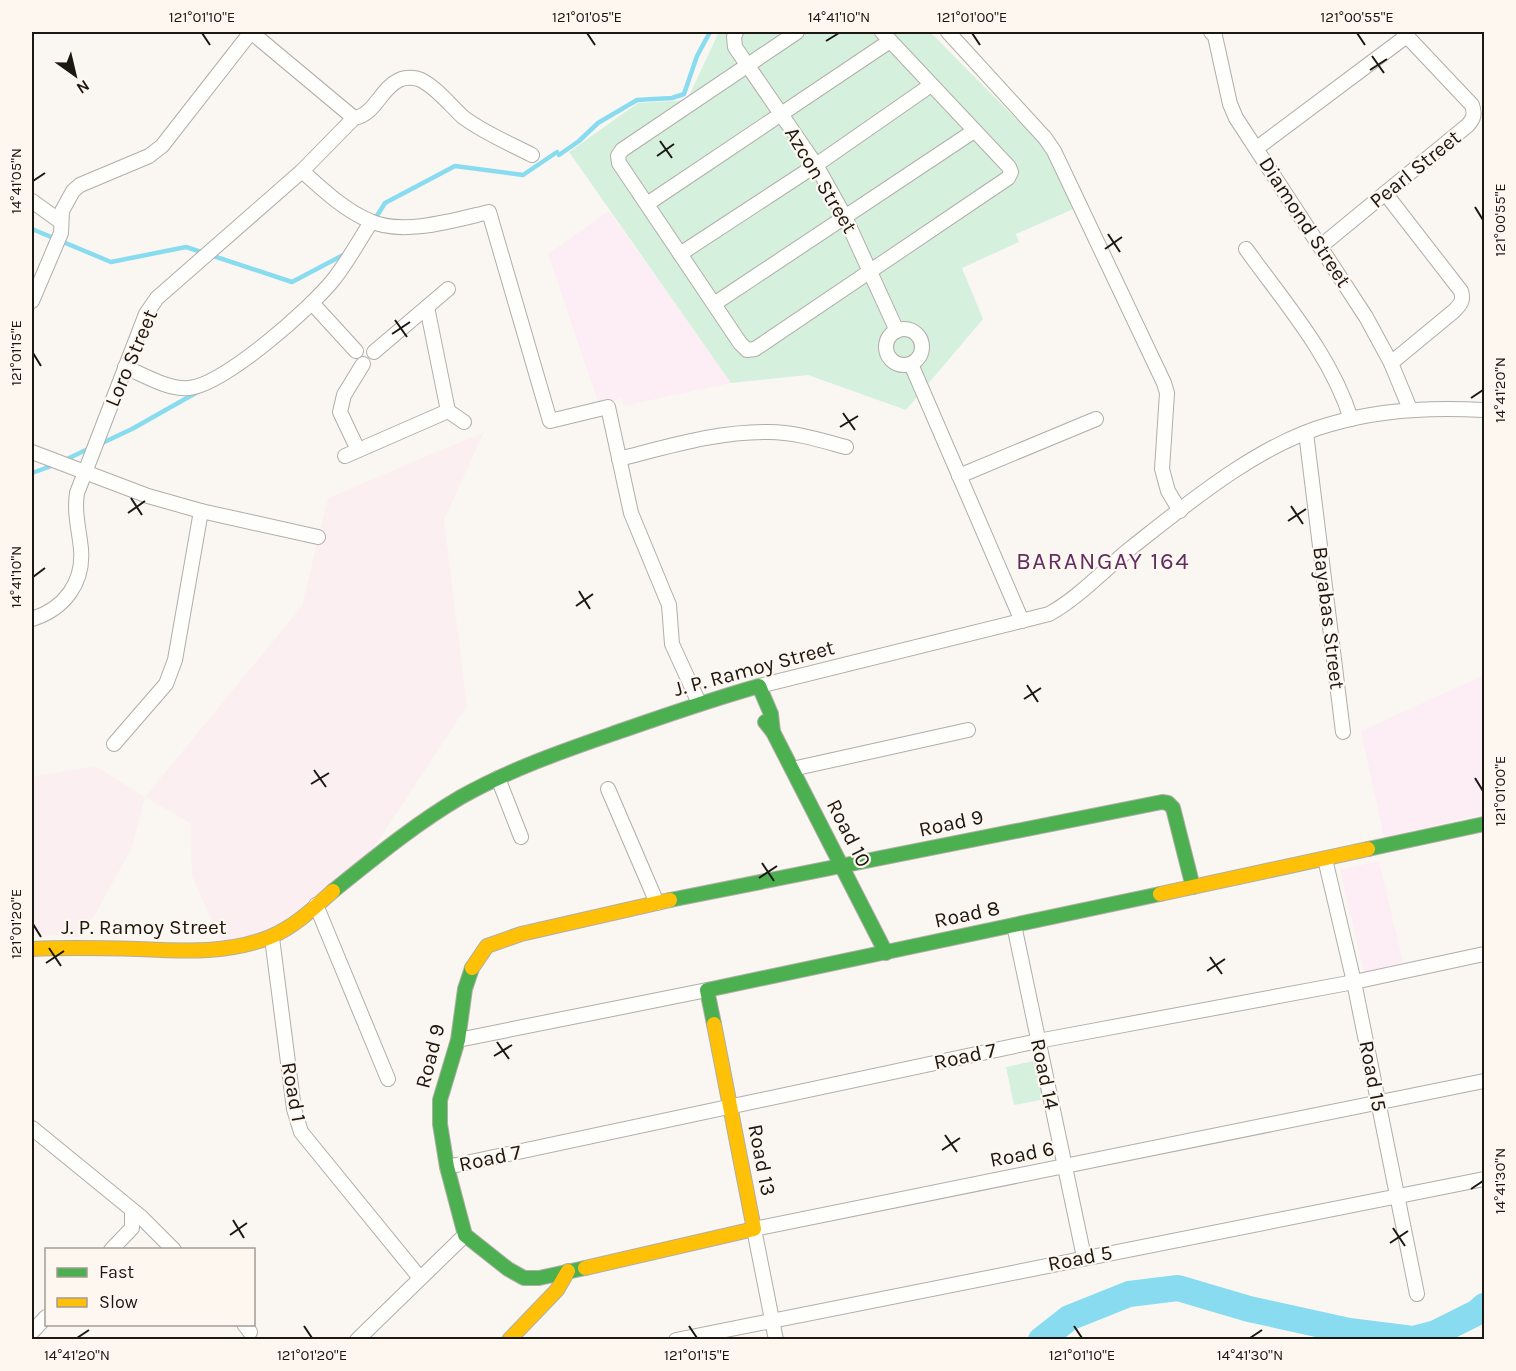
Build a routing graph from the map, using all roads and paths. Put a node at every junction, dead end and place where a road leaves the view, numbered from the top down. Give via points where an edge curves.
1 (251, 32) edge
2 (797, 32) edge
3 (948, 32) edge
4 (1216, 33) edge
5 (1406, 33) edge
6 (735, 34) edge
7 (886, 36) edge
8 (747, 65) junction
9 (931, 85) junction
10 (781, 114) junction
11 (354, 118) junction
12 (974, 131) junction
13 (1257, 148) junction
14 (532, 155) dead end
15 (816, 165) junction
16 (302, 171) junction
17 (1385, 193) junction
18 (32, 201) edge
19 (647, 204) junction
20 (845, 217) junction
21 (371, 222) junction
22 (61, 227) junction
23 (1321, 246) junction
24 (1246, 249) dead end
25 (680, 254) junction
26 (871, 271) junction
27 (448, 289) dead end
28 (32, 301) edge
29 (314, 301) junction
30 (714, 304) junction
31 (427, 307) junction
32 (897, 331) junction
33 (358, 349) junction
34 (374, 352) junction
35 (1391, 363) junction
36 (363, 364) junction
37 (911, 364) junction
38 (125, 367) junction
39 (1410, 409) junction
40 (448, 411) junction
41 (1485, 411) edge
42 (1096, 419) dead end
43 (1351, 419) junction
44 (464, 422) dead end
45 (1306, 433) junction
46 (846, 447) dead end
47 (32, 452) edge
48 (619, 459) junction
49 (84, 472) junction
50 (959, 476) junction
51 (1180, 511) junction
52 (201, 512) junction
53 (318, 537) dead end
54 (32, 619) edge
55 (1022, 621) junction
56 (753, 688) junction
57 (699, 703) junction
58 (968, 730) dead end
59 (1343, 732) dead end
60 (114, 744) dead end
61 (792, 769) junction
62 (498, 778) junction
63 (608, 789) dead end
64 (1485, 824) edge
65 (521, 837) dead end
66 (1325, 859) junction
67 (842, 867) junction
68 (1193, 887) junction
69 (657, 903) junction
70 (316, 905) junction
71 (1014, 925) junction
72 (272, 938) junction
73 (32, 949) edge
74 (886, 953) junction
75 (1485, 954) edge
76 (1354, 982) junction
77 (707, 990) junction
78 (458, 1040) junction
79 (1038, 1041) junction
80 (388, 1079) dead end
81 (1485, 1081) edge
82 (1379, 1103) junction
83 (729, 1106) junction
84 (32, 1128) edge
85 (447, 1167) junction
86 (1065, 1167) junction
87 (1485, 1179) edge
88 (1398, 1195) junction
89 (132, 1211) junction
90 (754, 1229) junction
91 (465, 1235) junction
92 (113, 1248) edge
93 (172, 1248) edge
94 (1084, 1257) junction
95 (568, 1271) junction
96 (420, 1278) junction
97 (1417, 1294) dead end
98 (45, 1318) edge
99 (772, 1319) junction
100 (32, 1332) edge
101 (357, 1340) edge
102 (509, 1340) edge
103 (676, 1340) edge
104 (776, 1340) edge

1 - 11 street
1 - 22 street via 162,146 149,156 73,191 62,211
2 - 8 street
3 - 51 street via 1054,150 1164,383 1167,393 1162,469 1168,491
4 - 13 street, Diamond Street via 1230,104
5 - 13 street
5 - 17 street, Pearl Street via 1474,111 1468,125
6 - 8 street, Azcon Street via 735,47
7 - 9 street
7 - 10 street
8 - 10 street, Azcon Street
8 - 19 street via 622,150 619,163
9 - 12 street
9 - 15 street
10 - 15 street, Azcon Street
10 - 19 street
11 - 14 street, Loro Street via 364,116 399,80 420,80 480,129
11 - 16 street, Loro Street
12 - 20 street
12 - 26 street via 1009,167 1008,178
13 - 23 street, Diamond Street
15 - 20 street, Azcon Street
15 - 25 street
16 - 21 street
16 - 38 street, Loro Street via 157,298 146,314
17 - 23 street, Pearl Street
17 - 35 street via 1463,297 1461,305
18 - 22 street
19 - 25 street
20 - 26 street, Azcon Street
20 - 30 street
21 - 29 street via 333,280
21 - 48 street via 418,227 489,212 550,421 608,407
22 - 28 street
23 - 35 street, Diamond Street
24 - 43 street via 1316,346
25 - 30 street
26 - 30 street via 755,349 747,350 740,343
26 - 32 street, Azcon Street
27 - 31 street
29 - 33 street
29 - 38 street via 249,356 201,385 174,387
31 - 34 street
31 - 40 street
32 - 37 street via 886,345 889,357 899,364
32 - 37 street via 915,333 922,343 920,355
33 - 34 street via 370,347
33 - 36 street via 355,358
34 - 36 street via 372,361
35 - 39 street, Diamond Street
36 - 40 street via 344,395 340,412 352,453
37 - 50 street
38 - 49 street, Loro Street
39 - 41 street, J. P. Ramoy Street
39 - 43 street, J. P. Ramoy Street
40 - 44 street
42 - 50 street
43 - 45 street, J. P. Ramoy Street
45 - 51 street, J. P. Ramoy Street via 1251,460
45 - 59 street, Bayabas Street
46 - 48 street via 813,437 768,432 707,438
47 - 49 street
48 - 57 street via 631,513 669,605 672,644
49 - 52 street
49 - 54 street, Loro Street via 75,505 81,556 76,584 57,606
50 - 55 street
51 - 55 street, J. P. Ramoy Street via 1053,612
52 - 53 street
52 - 60 street via 175,660 166,684
55 - 56 street, J. P. Ramoy Street
56 - 57 street, J. P. Ramoy Street
56 - 61 street, Road 10 via 771,714 773,732
57 - 62 street, J. P. Ramoy Street
58 - 61 street
61 - 67 street, Road 10
62 - 65 street
62 - 70 street, J. P. Ramoy Street via 430,817
63 - 69 street
64 - 66 street, Road 8
66 - 68 street, Road 8
66 - 76 street, Road 15
67 - 68 street, Road 9 via 1162,802 1173,808
67 - 69 street, Road 9
67 - 74 street, Road 10
68 - 71 street, Road 8
69 - 78 street, Road 9 via 521,934 487,946 473,965 465,989
70 - 72 street, J. P. Ramoy Street
70 - 80 street
71 - 74 street, Road 8
71 - 79 street, Road 14
72 - 73 street, J. P. Ramoy Street via 247,946 201,951
72 - 96 street, Road 1 via 294,1109 301,1132
74 - 77 street, Road 8
75 - 76 street, Road 7
76 - 79 street, Road 7
76 - 82 street, Road 15
77 - 78 street, Road 8
77 - 83 street, Road 13
78 - 85 street, Road 9 via 440,1100
79 - 83 street, Road 7
79 - 86 street, Road 14
81 - 82 street, Road 6
82 - 86 street, Road 6
82 - 88 street, Road 15
83 - 85 street, Road 7
83 - 90 street, Road 13
84 - 89 street
85 - 91 street, Road 9
86 - 90 street, Road 6
86 - 94 street, Road 14
87 - 88 street, Road 5
88 - 94 street, Road 5
88 - 97 street, Road 15
89 - 92 street via 132,1228
89 - 93 street
90 - 95 street, Road 6
90 - 99 street, Road 13
91 - 95 street via 524,1278
91 - 96 street
94 - 99 street, Road 5
95 - 102 street via 557,1290
96 - 101 street
98 - 100 street
99 - 103 street, Road 5
99 - 104 street, Road 13

